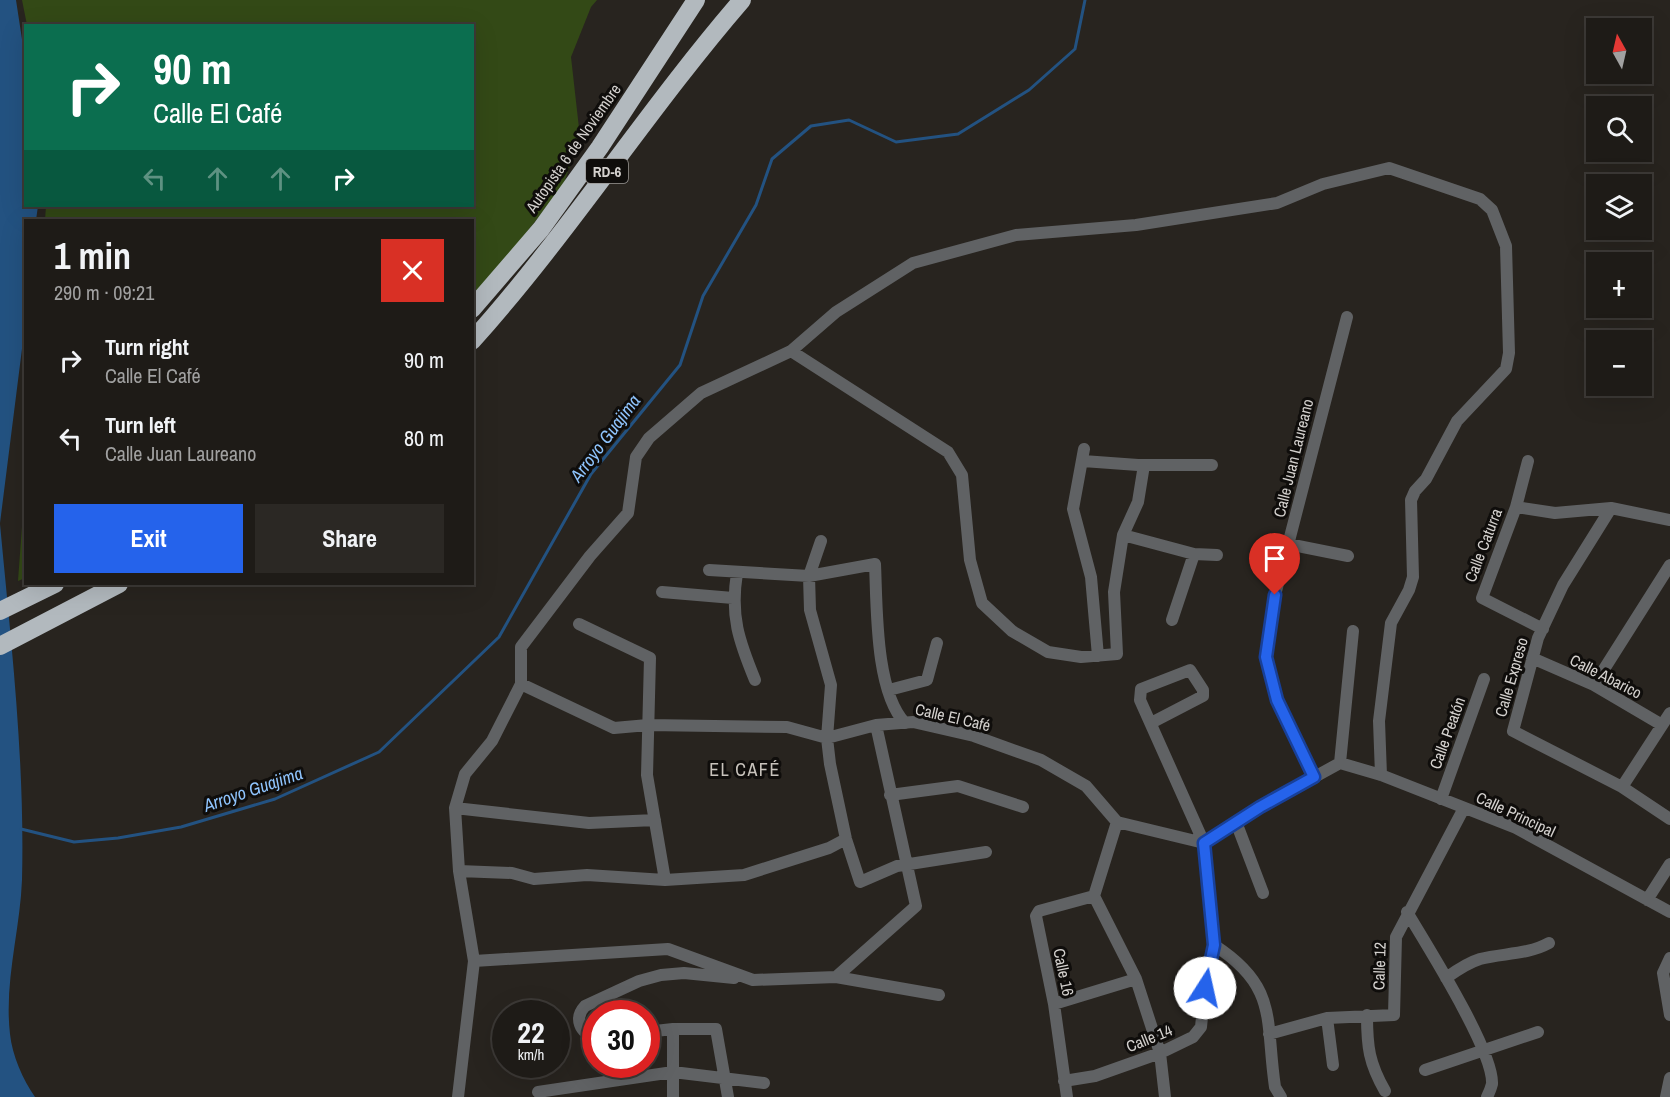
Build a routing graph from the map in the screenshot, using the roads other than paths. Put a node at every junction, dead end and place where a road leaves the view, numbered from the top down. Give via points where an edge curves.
1 (696, 0) edge
2 (742, 0) edge
3 (474, 307) edge
4 (1347, 316) dead end
5 (474, 339) edge
6 (790, 351) junction
7 (1528, 461) dead end
8 (1144, 465) junction
9 (1212, 465) dead end
10 (1516, 507) junction
11 (1611, 508) junction
12 (1670, 520) edge
13 (1123, 535) junction
14 (821, 541) dead end
15 (1288, 544) junction
16 (1194, 554) junction
17 (1217, 555) dead end
18 (1348, 556) dead end
19 (1670, 565) edge
20 (708, 570) dead end
21 (737, 573) junction
22 (809, 576) junction
23 (116, 585) edge
24 (50, 586) edge
25 (662, 592) dead end
26 (733, 598) junction
27 (0, 611) edge
28 (1172, 620) dead end
29 (579, 624) dead end
30 (1543, 629) junction
31 (1353, 631) dead end
32 (937, 643) dead end
33 (0, 646) edge
34 (1098, 656) junction
35 (1533, 658) junction
36 (1484, 679) dead end
37 (755, 680) dead end
38 (522, 684) junction
39 (1594, 685) junction
40 (889, 690) junction
41 (1670, 713) edge
42 (904, 723) junction
43 (1151, 723) junction
44 (648, 725) junction
45 (876, 725) junction
46 (1662, 725) junction
47 (827, 738) junction
48 (1340, 763) junction
49 (1381, 775) junction
50 (1314, 777) junction
51 (1622, 787) junction
52 (890, 795) junction
53 (1441, 799) junction
54 (1023, 807) dead end
55 (455, 808) junction
56 (1464, 808) junction
57 (1670, 819) edge
58 (655, 820) junction
59 (1117, 822) junction
60 (1236, 822) junction
61 (846, 839) junction
62 (1204, 843) junction
63 (986, 852) dead end
64 (1670, 864) edge
65 (908, 866) junction
66 (459, 871) junction
67 (665, 880) junction
68 (1263, 893) dead end
69 (1094, 896) junction
70 (1647, 900) junction
71 (1407, 912) junction
72 (1670, 912) edge
73 (1549, 943) dead end
74 (1214, 945) junction
75 (1670, 958) edge
76 (474, 961) junction
77 (836, 976) junction
78 (1446, 978) junction
79 (1136, 979) junction
80 (753, 980) junction
81 (939, 995) dead end
82 (598, 1000) edge
83 (1054, 1004) junction
84 (582, 1009) edge
85 (1367, 1015) junction
86 (1670, 1015) edge
87 (1327, 1018) junction
88 (582, 1028) edge
89 (673, 1029) junction
90 (660, 1030) edge
91 (1538, 1032) dead end
92 (1269, 1034) junction
93 (1483, 1051) junction
94 (1160, 1053) junction
95 (1333, 1065) dead end
96 (1425, 1070) dead end
97 (673, 1072) junction
98 (1670, 1078) edge
99 (726, 1079) junction
100 (1064, 1081) junction
101 (765, 1083) dead end
102 (538, 1092) dead end
103 (1385, 1092) dead end
104 (458, 1097) edge
105 (673, 1097) edge
106 (728, 1097) edge
107 (1066, 1097) edge
108 (1165, 1097) edge
109 (1281, 1097) edge
110 (1487, 1097) edge
111 (1666, 1097) edge

1 - 3 highway, Autopista 6 de Noviembre / RD-6 via 548,220
2 - 5 highway, RD-6 via 512,297
4 - 15 street, Calle Juan Laureano
6 - 34 street via 948,452 962,475 970,560 982,603 1012,631 1048,652
6 - 38 street via 701,393 649,438 636,457 628,513 521,647
6 - 49 street via 836,312 913,263 1016,235 1136,225 1276,202 1323,184 1389,168 1479,199 1492,210 1506,246 1509,353 1506,369 1457,421 1411,500 1413,577 1391,623 1379,721
7 - 10 street
8 - 9 street
8 - 13 street via 1138,502
8 - 34 street via 1083,455 1073,509 1091,577
10 - 11 street via 1555,513
10 - 30 street, Calle Caturra via 1482,598
11 - 12 street
11 - 30 street, Calle Expreso via 1563,585
13 - 16 street
13 - 34 street via 1114,592 1119,650 1117,654
14 - 22 street
15 - 18 street
15 - 50 street, Calle Juan Laureano via 1275,595 1266,657 1277,700
16 - 17 street
16 - 28 street
19 - 39 street
20 - 21 street
21 - 22 street
21 - 26 street
22 - 40 street via 874,564 880,654
22 - 47 street via 810,610 831,685
23 - 33 highway
24 - 27 highway
25 - 26 street
26 - 37 street via 737,636
29 - 44 street via 650,658
30 - 35 street, Calle Expreso
31 - 48 street
32 - 40 street via 927,680
35 - 39 street, Calle Abarico
35 - 51 street, Calle Expreso via 1514,731
36 - 53 street, Calle Peatón
38 - 44 street via 614,728
38 - 55 street via 492,741 465,774
39 - 46 street, Calle Abarico
40 - 42 street via 893,711
41 - 46 street
42 - 45 street, Calle El Café
42 - 59 street, Calle El Café via 974,736 1041,760 1086,786
43 - 43 street, Calle 14 via 1203,696 1190,670 1141,689 1140,700
43 - 62 street, Calle 14
44 - 47 street via 788,727
44 - 58 street via 647,775
45 - 47 street, Calle El Café
45 - 52 street
46 - 51 street
47 - 61 street
48 - 49 street, Calle Principal
48 - 50 street
49 - 53 street, Calle Principal
50 - 60 street
51 - 57 street, Calle Expreso
52 - 54 street via 958,786
52 - 65 street
53 - 56 street, Calle Principal
55 - 58 street via 589,823
55 - 66 street
56 - 70 street, Calle Principal via 1516,828
56 - 71 street, Calle 12
58 - 67 street
59 - 62 street
59 - 69 street
60 - 62 street
60 - 68 street
61 - 65 street via 860,882 897,866
61 - 67 street via 744,875
62 - 74 street, Calle 14
63 - 65 street
64 - 70 street
65 - 77 street via 916,906
66 - 67 street via 512,873 534,879 587,875
66 - 76 street
69 - 79 street
69 - 83 street, Calle 16 via 1039,911 1036,916
70 - 72 street, Calle Principal
71 - 78 street
71 - 85 street, Calle 12 via 1396,937 1394,1015
73 - 78 street via 1522,953 1480,959
74 - 92 street via 1232,956 1255,979
74 - 94 street, Calle 14 via 1207,968 1201,1027 1193,1037
75 - 86 street via 1663,974
76 - 80 street via 669,949
76 - 104 street
77 - 80 street
77 - 81 street
78 - 93 street
79 - 83 street
79 - 94 street
80 - 82 street via 684,973 639,981
83 - 100 street, Calle 16
84 - 88 street via 577,1020
85 - 87 street, Calle 12
85 - 103 street via 1367,1048 1372,1069
87 - 92 street, Calle 12
87 - 95 street
89 - 90 street
89 - 97 street
89 - 99 street via 716,1029
91 - 93 street
92 - 109 street via 1275,1087
93 - 96 street
93 - 110 street via 1492,1084
94 - 100 street, Calle 14 via 1095,1076
94 - 108 street
97 - 99 street
97 - 102 street
97 - 105 street
98 - 111 street
99 - 101 street
99 - 106 street
100 - 107 street, Calle 16

